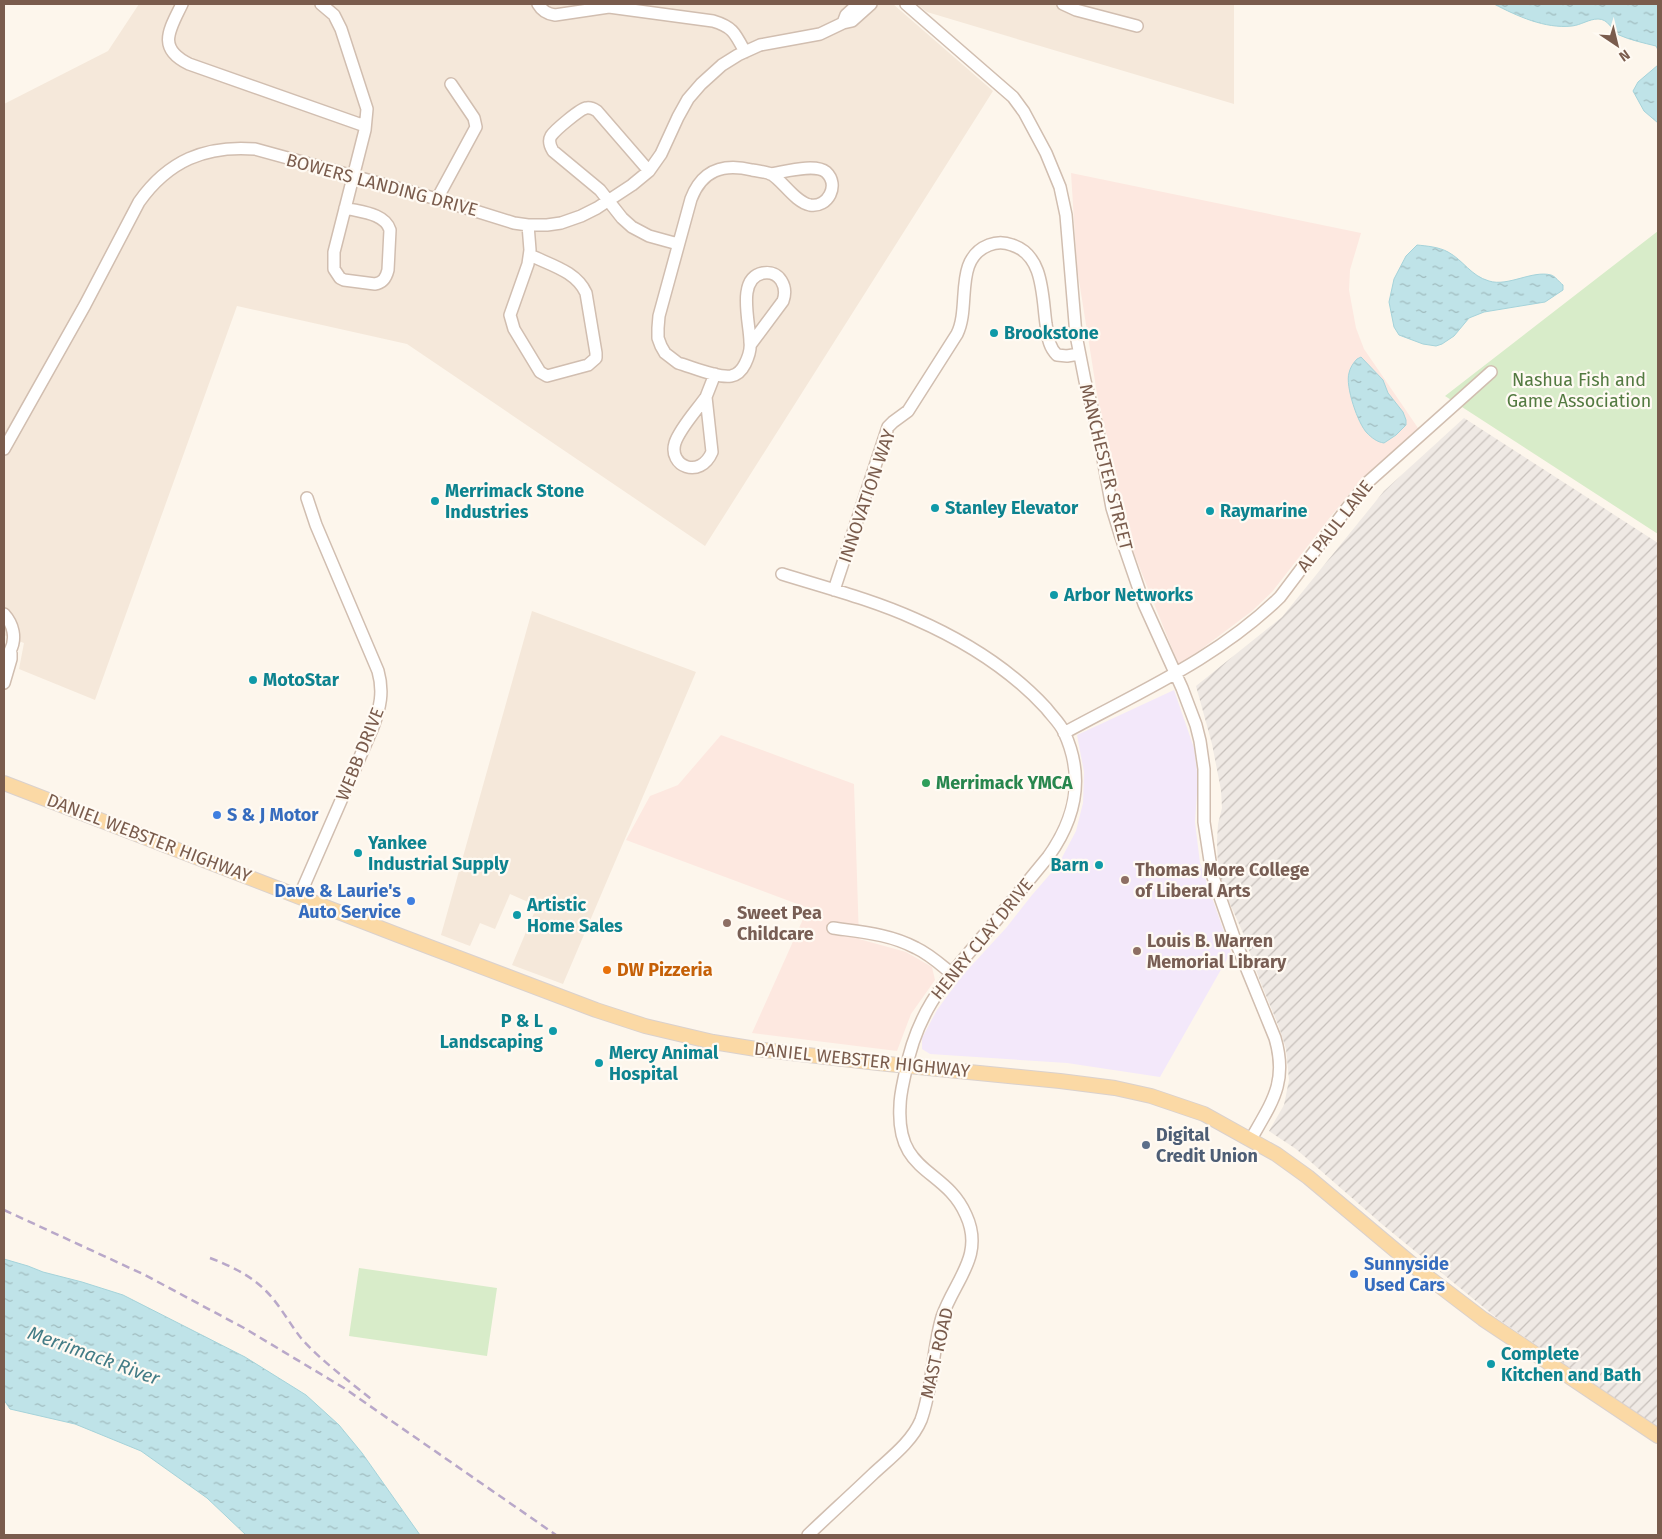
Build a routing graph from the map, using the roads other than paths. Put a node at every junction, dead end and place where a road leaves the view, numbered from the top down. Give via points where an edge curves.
1 (182, 4) edge
2 (321, 4) edge
3 (538, 4) edge
4 (858, 4) edge
5 (871, 4) edge
6 (906, 4) edge
7 (1063, 4) edge
8 (606, 5) edge
9 (843, 23) junction
10 (1137, 26) dead end
11 (745, 52) junction
12 (451, 84) dead end
13 (365, 126) junction
14 (649, 170) junction
15 (770, 174) junction
16 (352, 176) junction
17 (438, 199) junction
18 (608, 200) junction
19 (345, 208) junction
20 (528, 225) junction
21 (678, 244) junction
22 (530, 256) junction
23 (751, 344) junction
24 (1079, 354) junction
25 (1491, 372) dead end
26 (715, 374) junction
27 (706, 397) junction
28 (4, 448) edge
29 (306, 498) dead end
30 (782, 574) dead end
31 (834, 590) junction
32 (4, 614) edge
33 (11, 651) junction
34 (4, 661) edge
35 (1176, 674) junction
36 (4, 683) edge
37 (1064, 733) junction
38 (4, 783) edge
39 (299, 896) junction
40 (833, 928) dead end
41 (951, 973) junction
42 (906, 1065) junction
43 (1251, 1139) junction
44 (1658, 1436) edge
45 (808, 1535) edge

1 - 13 street via 168,36 176,57
2 - 13 street via 334,16 341,29 367,109
3 - 8 street via 544,11 555,15
4 - 9 street, BOWERS LANDING DRIVE via 846,15
5 - 9 street, BOWERS LANDING DRIVE via 852,21
6 - 24 street, MANCHESTER STREET via 1013,97 1046,153 1060,187 1066,215 1070,286
7 - 10 street
8 - 11 street via 721,23 732,30
9 - 11 street, BOWERS LANDING DRIVE via 820,34 776,41
11 - 14 street, BOWERS LANDING DRIVE via 722,65 694,92
12 - 17 street via 474,118 476,127
13 - 16 street
14 - 18 street, BOWERS LANDING DRIVE
14 - 18 street via 597,111 581,110 552,134 550,146
15 - 15 street via 813,167 821,169 830,177 832,192 822,203 807,204
15 - 21 street via 730,167 708,175 693,193
16 - 17 street, BOWERS LANDING DRIVE
16 - 19 street
16 - 28 street, BOWERS LANDING DRIVE via 242,148 210,151 168,170 139,202
17 - 20 street, BOWERS LANDING DRIVE
18 - 20 street, BOWERS LANDING DRIVE via 568,221
18 - 21 street via 636,230
19 - 19 street via 334,252 334,269 344,280 379,283 387,277 388,224 382,218
20 - 22 street
21 - 26 street via 659,316 658,338 665,354 678,363
22 - 22 street via 512,308 514,329 543,375 588,365 596,358 596,353 584,287 569,273
23 - 23 street via 747,288 754,276 773,274 783,282 786,294
23 - 26 street via 744,367 736,375
24 - 31 street, INNOVATION WAY via 1057,355 1049,345 1038,272 1030,256 1008,244 994,244 979,251 968,267 964,314 957,334 908,410 888,427
24 - 35 street, MANCHESTER STREET via 1120,534 1144,604
25 - 35 street, AL PAUL LANE via 1368,482 1270,607
26 - 27 street
27 - 27 street via 712,452 703,464 690,468 676,456 675,442
29 - 39 street, WEBB DRIVE via 378,671 382,691 373,727
30 - 31 street, HENRY CLAY DRIVE
31 - 37 street, HENRY CLAY DRIVE via 914,618 962,641 1021,684 1053,716
32 - 33 street via 14,632
33 - 34 street
33 - 36 street
35 - 37 street
35 - 43 street, MANCHESTER STREET via 1200,741 1204,769 1204,822 1212,874 1279,1050 1278,1086
37 - 41 street, HENRY CLAY DRIVE via 1075,770 1076,789 1068,825 1048,857
38 - 39 main road, DANIEL WEBSTER HIGHWAY
39 - 42 main road, DANIEL WEBSTER HIGHWAY via 645,1026 742,1047
40 - 41 street via 902,941
41 - 42 street, HENRY CLAY DRIVE via 919,1024
42 - 43 main road, DANIEL WEBSTER HIGHWAY via 1060,1080 1135,1092 1204,1114
42 - 45 street, MAST ROAD via 900,1102 903,1140 923,1169 949,1190 962,1206 968,1217 971,1252 942,1317 929,1395 920,1423 905,1444
43 - 44 main road, DANIEL WEBSTER HIGHWAY via 1308,1177 1483,1320

